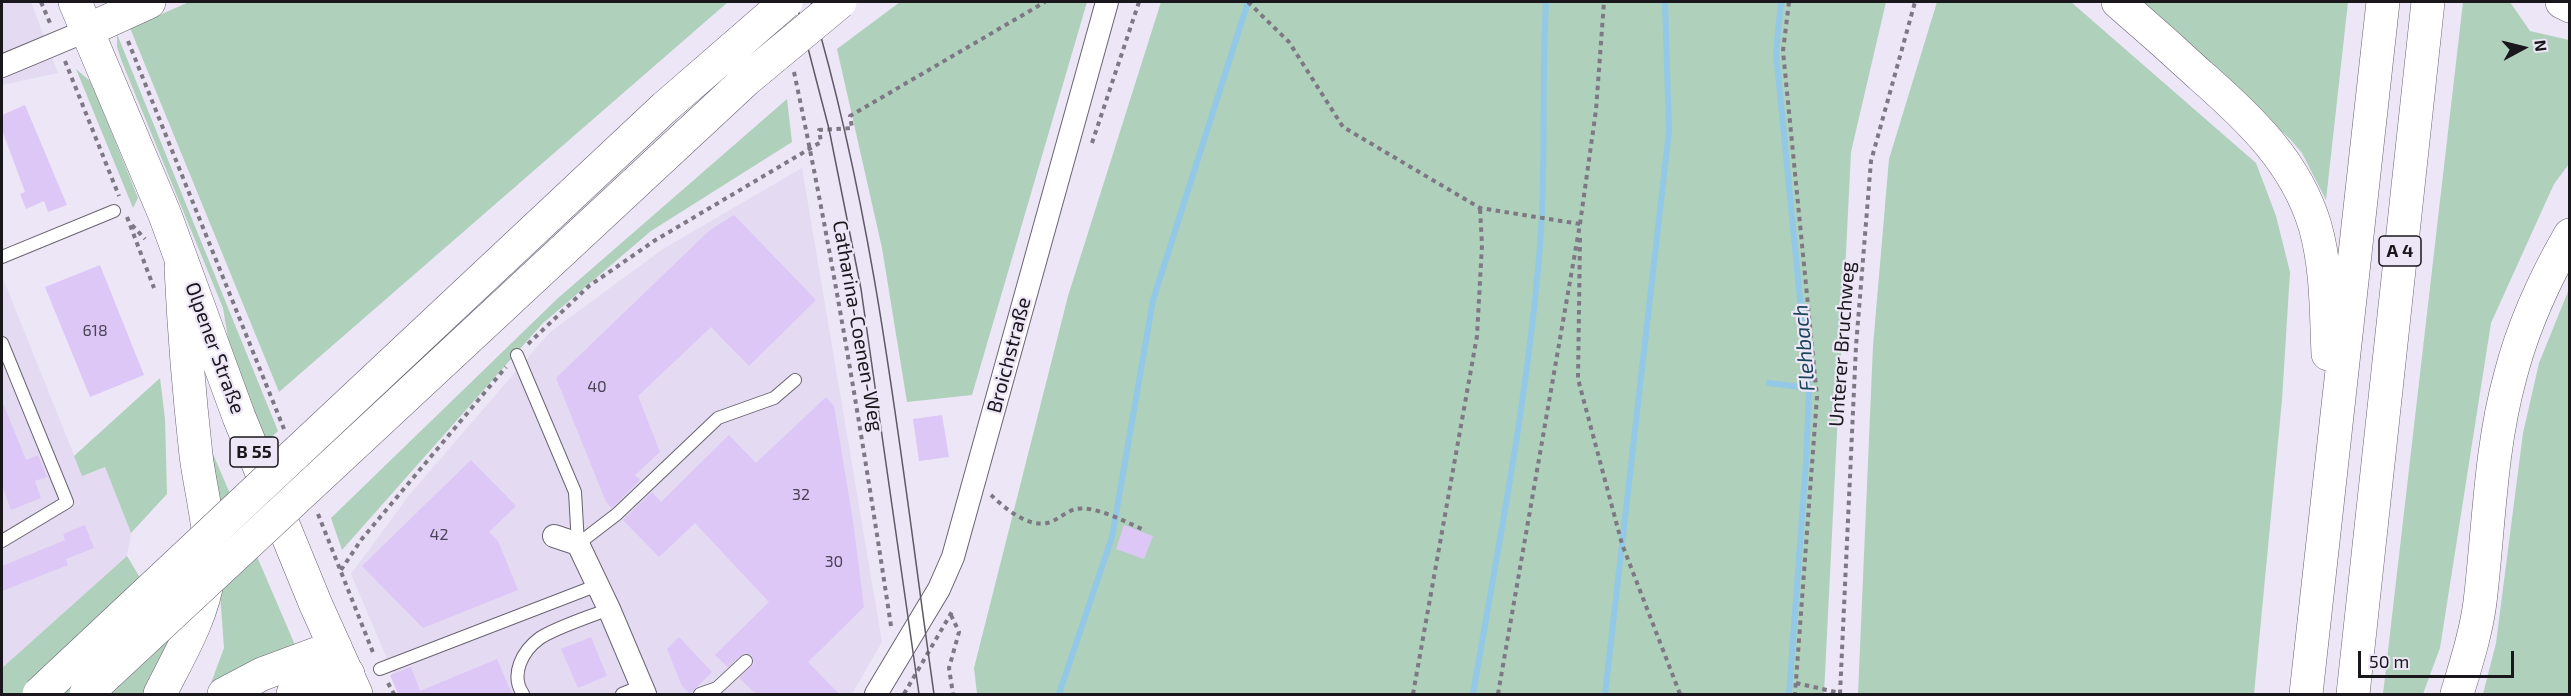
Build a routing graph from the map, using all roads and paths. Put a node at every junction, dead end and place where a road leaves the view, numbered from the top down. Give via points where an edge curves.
1 (41, 2) edge
2 (149, 2) edge
3 (786, 2) edge
4 (840, 2) edge
5 (1046, 2) edge
6 (1107, 2) edge
7 (1248, 2) edge
8 (1604, 2) edge
9 (1789, 2) edge
10 (1915, 2) edge
11 (2118, 2) edge
12 (2383, 2) edge
13 (2428, 2) edge
14 (2562, 2) edge
15 (2570, 6) edge
16 (117, 15) junction
17 (81, 16) edge
18 (58, 44) junction
19 (791, 62) dead end
20 (2, 66) edge
21 (810, 148) junction
22 (1480, 208) junction
23 (121, 211) junction
24 (1581, 224) junction
25 (2570, 235) edge
26 (180, 255) junction
27 (2, 256) edge
28 (154, 289) dead end
29 (2, 343) edge
30 (517, 354) junction
31 (795, 380) dead end
32 (285, 432) dead end
33 (2333, 451) junction
34 (990, 494) dead end
35 (315, 506) dead end
36 (1142, 529) dead end
37 (554, 536) dead end
38 (2, 541) edge
39 (578, 544) junction
40 (341, 570) junction
41 (598, 585) junction
42 (932, 600) junction
43 (609, 609) junction
44 (896, 659) junction
45 (746, 661) dead end
46 (380, 669) joint
47 (346, 672) edge
48 (1796, 682) junction
49 (636, 692) edge
50 (39, 694) edge
51 (86, 694) edge
52 (160, 694) edge
53 (224, 694) edge
54 (293, 694) edge
55 (523, 694) edge
56 (699, 694) edge
57 (876, 694) edge
58 (952, 694) edge
59 (1413, 694) edge
60 (1498, 694) edge
61 (1680, 694) edge
62 (1795, 694) edge
63 (1840, 694) edge
64 (2306, 694) edge
65 (2353, 694) edge
66 (2457, 694) edge

1 - 18 path
2 - 16 main road
3 - 50 main road, bridge via 665,107
4 - 51 main road, bridge via 746,80
5 - 21 path via 850,116 852,128 819,130 821,142
6 - 42 street, Broichstraße via 953,557
7 - 22 path via 1289,42 1343,127
8 - 24 path via 1596,110
9 - 48 path via 1783,51 1817,397
10 - 63 path, Unterer Bruchweg via 1871,161 1856,346
11 - 33 main road via 2250,120 2299,187 2324,266
12 - 33 main road, A 4
13 - 65 main road, A 4
14 - 15 main road
16 - 17 main road
16 - 32 path
17 - 18 street
17 - 26 main road, Olpener Straße / B 55
18 - 20 street
18 - 23 path
19 - 21 path, Catharina-Coenen-Weg
21 - 30 path via 654,241 598,280
21 - 44 path, Catharina-Coenen-Weg via 854,385
22 - 24 path
22 - 59 path via 1477,336
23 - 27 lane
23 - 28 path
24 - 60 path
24 - 61 path via 1578,379 1622,544
25 - 66 main road via 2541,287 2510,378 2493,474 2480,602
26 - 47 main road, Olpener Straße / B 55 via 239,417
26 - 52 main road via 190,407 210,546 205,595
29 - 38 lane via 67,502
30 - 39 lane via 575,492
30 - 40 path via 375,523
31 - 39 lane via 774,398 718,418 617,514
33 - 64 main road, A 4
34 - 36 path via 1007,510 1028,521 1047,523 1077,508 1107,514
35 - 40 path
37 - 39 street
39 - 41 street
40 - 46 path
41 - 43 street
41 - 46 lane
42 - 44 street, Broichstraße
42 - 58 path via 951,615 959,632 949,668
43 - 49 street
43 - 55 lane via 540,639 522,657 516,674
44 - 57 street, Broichstraße
45 - 56 lane via 717,688
47 - 53 main road via 262,674
47 - 54 main road
48 - 62 path
48 - 63 path

